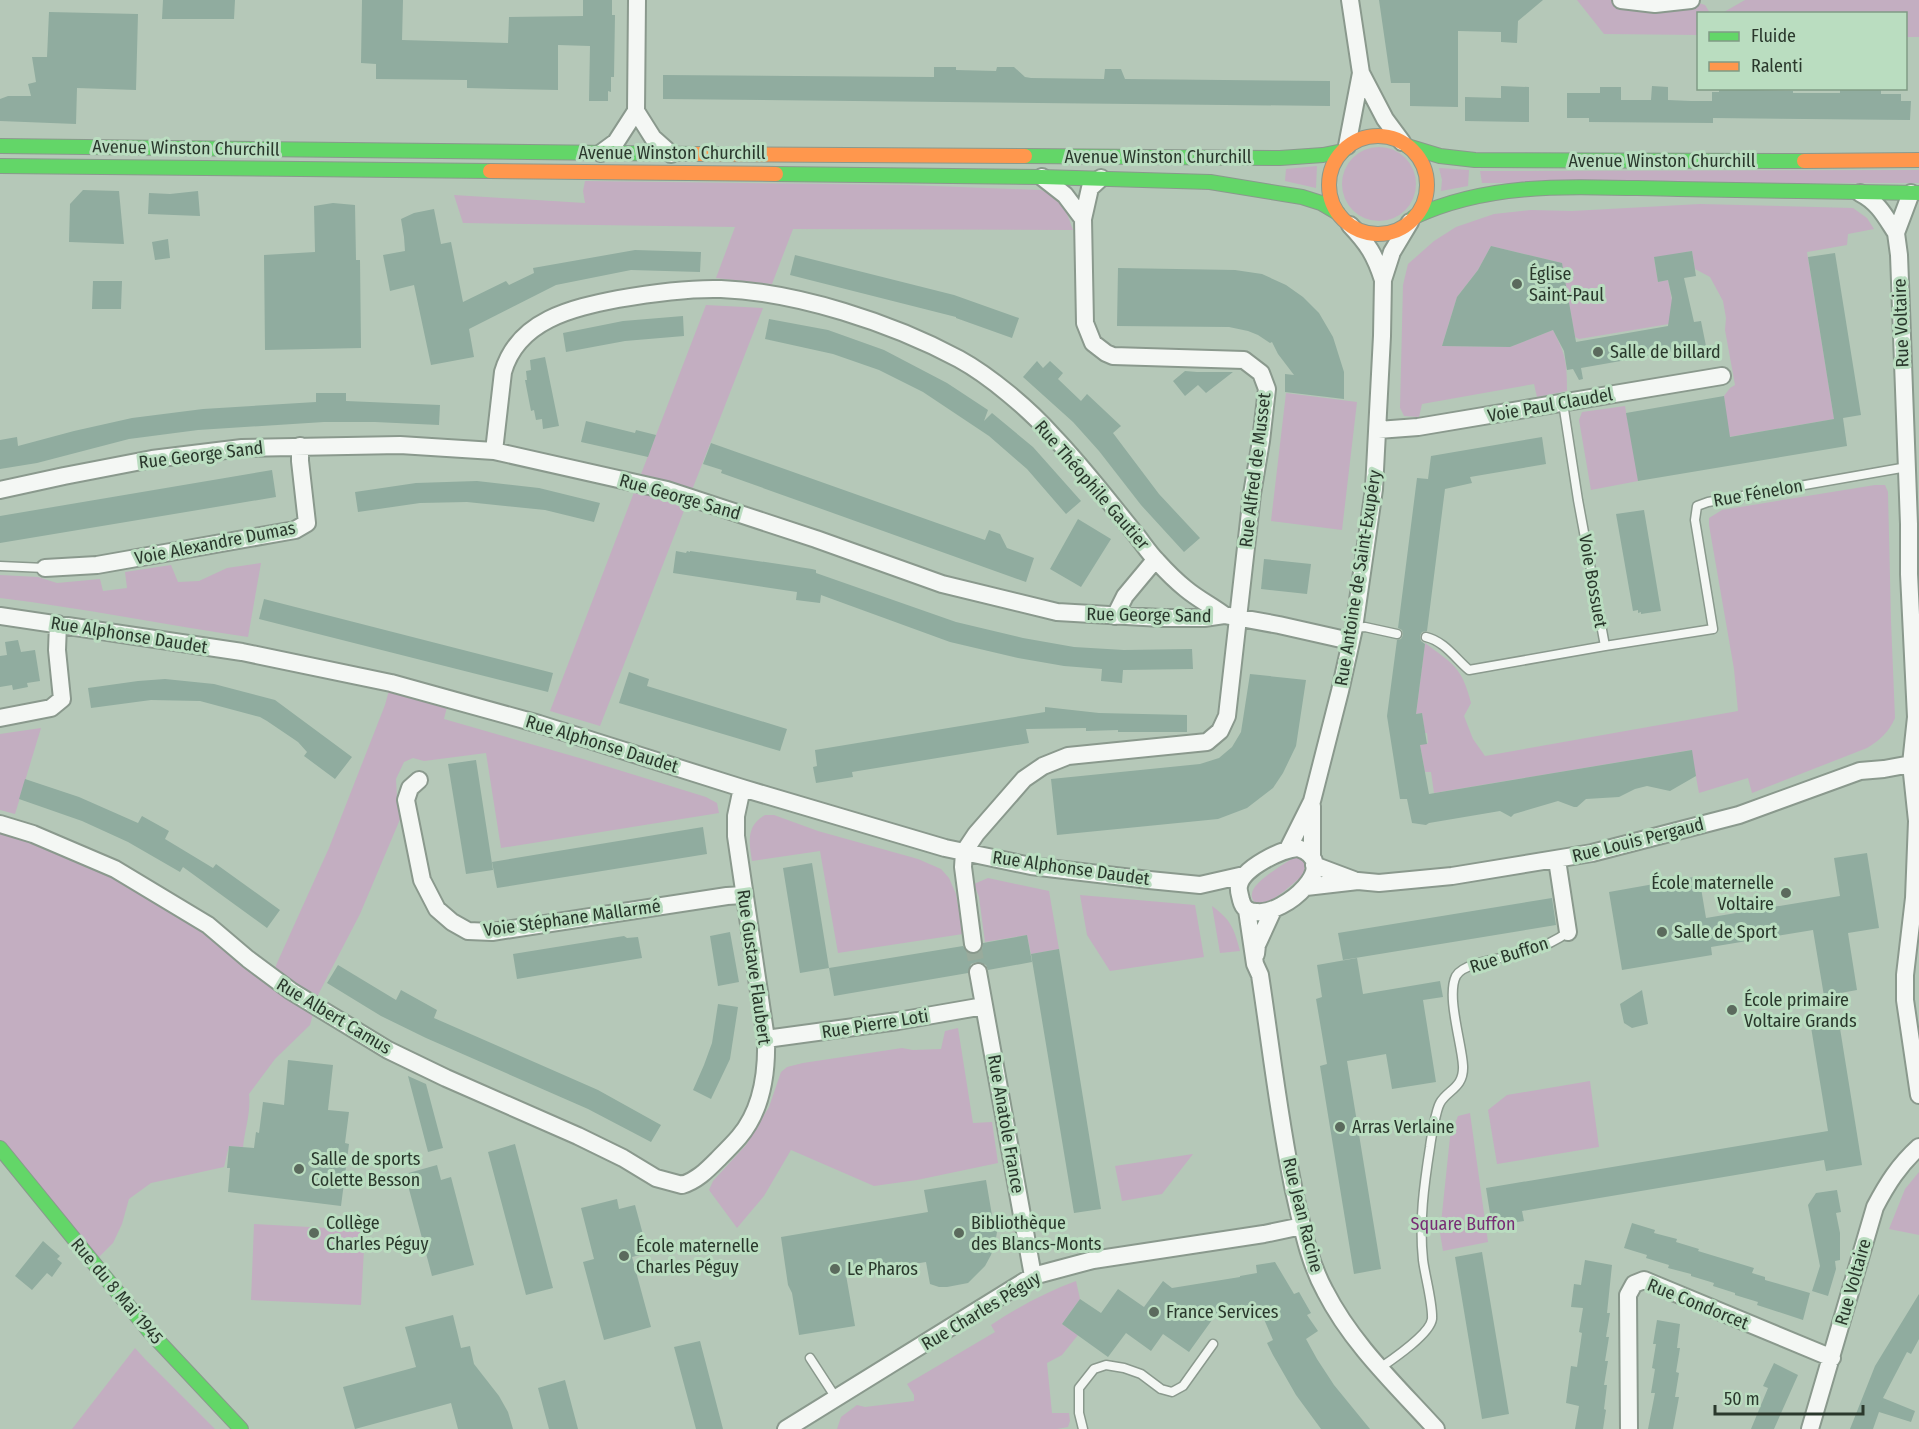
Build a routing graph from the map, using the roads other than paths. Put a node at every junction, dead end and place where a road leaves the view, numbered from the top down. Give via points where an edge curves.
1 (637, 0) edge
2 (1350, 0) edge
3 (1621, 0) edge
4 (1691, 0) edge
5 (1361, 73) junction
6 (636, 111) junction
7 (1405, 144) junction
8 (0, 147) edge
9 (1345, 148) junction
10 (601, 153) junction
11 (671, 154) junction
12 (1919, 160) edge
13 (0, 166) edge
14 (1042, 177) junction
15 (1101, 178) junction
16 (1860, 193) junction
17 (1915, 193) edge
18 (1338, 213) junction
19 (1083, 219) junction
20 (1412, 220) junction
21 (1350, 225) junction
22 (1896, 233) junction
23 (1383, 280) junction
24 (1722, 376) dead end
25 (1563, 403) junction
26 (1378, 430) junction
27 (300, 446) junction
28 (494, 451) junction
29 (1907, 466) junction
30 (0, 490) edge
31 (1914, 524) edge
32 (1155, 560) junction
33 (0, 566) edge
34 (45, 568) joint
35 (1194, 594) junction
36 (0, 616) edge
37 (1115, 616) junction
38 (1230, 616) junction
39 (1185, 618) junction
40 (58, 624) junction
41 (1397, 634) dead end
42 (1352, 635) junction
43 (1430, 638) dead end
44 (1605, 646) junction
45 (0, 718) edge
46 (1911, 764) junction
47 (419, 780) dead end
48 (742, 788) junction
49 (1312, 801) junction
50 (0, 824) edge
51 (1288, 849) junction
52 (964, 852) junction
53 (1557, 860) junction
54 (1313, 861) junction
55 (1244, 875) junction
56 (1358, 881) junction
57 (1200, 885) junction
58 (1306, 887) junction
59 (743, 895) junction
60 (1244, 905) junction
61 (1273, 910) junction
62 (1568, 932) joint
63 (973, 944) tunnel mouth
64 (1914, 950) edge
65 (1255, 963) junction
66 (978, 972) tunnel mouth
67 (984, 1006) junction
68 (766, 1039) junction
69 (1919, 1095) edge
70 (1919, 1147) edge
71 (0, 1148) edge
72 (682, 1185) joint
73 (1302, 1226) junction
74 (1033, 1276) junction
75 (1213, 1344) dead end
76 (810, 1358) dead end
77 (1832, 1358) junction
78 (1380, 1368) junction
79 (836, 1398) junction
80 (807, 1424) edge
81 (241, 1429) edge
82 (786, 1429) edge
83 (1083, 1429) edge
84 (1436, 1429) edge
85 (1629, 1429) edge
86 (1810, 1429) edge

1 - 6 street
2 - 5 street
3 - 4 street via 1656,4
5 - 7 street via 1385,119
5 - 9 street
6 - 10 street via 616,142
6 - 11 street via 652,138
7 - 9 main road via 1377,136
7 - 12 main road, Avenue Winston Churchill via 1444,158 1475,160
7 - 20 main road via 1420,160 1426,178 1423,202
8 - 10 main road, Avenue Winston Churchill
9 - 11 main road, Avenue Winston Churchill via 1323,155 1280,158
9 - 18 main road via 1329,179 1330,197
10 - 11 main road, Avenue Winston Churchill
13 - 14 main road, Avenue Winston Churchill
14 - 15 main road, Avenue Winston Churchill
14 - 19 street via 1065,195
15 - 18 main road, Avenue Winston Churchill via 1228,183 1309,198
15 - 19 street, Rue Alfred de Musset via 1090,188
16 - 17 main road, Avenue Winston Churchill
16 - 20 main road, Avenue Winston Churchill via 1538,187 1439,206
16 - 22 street, Rue Voltaire via 1880,208
17 - 22 street, Rue Voltaire
18 - 21 main road
19 - 38 street, Rue Alfred de Musset via 1085,323 1098,348 1122,357 1244,360 1261,373 1267,389
20 - 21 main road via 1395,231 1378,234
20 - 23 street via 1392,252
21 - 23 street via 1376,258
22 - 29 street, Rue Voltaire
23 - 26 street, Rue Antoine de Saint-Exupéry
24 - 25 street, Voie Paul Claudel
25 - 26 street, Voie Paul Claudel via 1418,428
25 - 44 lane, Voie Bossuet
26 - 42 street, Rue Antoine de Saint-Exupéry via 1374,489
27 - 28 street, Rue George Sand via 400,445
27 - 30 street, Rue George Sand via 242,448 152,459
27 - 34 street, Voie Alexandre Dumas via 307,523 295,530 97,565
28 - 32 street, Rue Théophile Gautier via 506,363 530,330 558,314 647,294 721,289 779,296 873,322 913,338 960,360 1005,391 1053,435
28 - 37 street, Rue George Sand via 667,490 942,584 1057,612
29 - 31 street, Rue Voltaire
29 - 44 lane, Rue Fénelon via 1697,507 1695,520 1713,629
31 - 46 street, Rue Voltaire via 1910,574 1916,717
32 - 35 street, Rue Théophile Gautier
32 - 37 street via 1125,596
33 - 34 lane
35 - 38 street, Rue Théophile Gautier
35 - 39 lane
36 - 40 street, Rue Alphonse Daudet
37 - 39 street, Rue George Sand
38 - 39 street, Rue George Sand
38 - 42 street, Rue George Sand
38 - 52 street, Rue Alfred de Musset via 1227,716 1220,731 1207,742 1068,756 1043,766 1024,779
40 - 45 street via 62,699 51,708
40 - 48 street, Rue Alphonse Daudet via 242,652 391,683 539,724
41 - 42 lane via 1365,627
42 - 49 street, Rue Antoine de Saint-Exupéry
43 - 44 lane, Voie Bossuet via 1469,670
46 - 53 street, Rue Louis Pergaud via 1860,771 1739,815
46 - 64 street, Rue Voltaire via 1917,821
47 - 59 street, Voie Stéphane Mallarmé via 410,788 406,800 422,880 437,909 468,931 492,932
48 - 52 street, Rue Alphonse Daudet
48 - 59 street, Rue Gustave Flaubert via 736,836
49 - 51 street, Rue Antoine de Saint-Exupéry
49 - 54 street, Rue Antoine de Saint-Exupéry
50 - 72 street, Rue Albert Camus via 115,869 208,925 282,984 388,1050 587,1140 656,1178
51 - 54 street via 1305,851
51 - 55 street
52 - 57 street, Rue Alphonse Daudet via 1073,872
52 - 63 street
53 - 56 street, Rue Louis Pergaud via 1452,876 1379,883
53 - 62 street
54 - 56 street, Rue Louis Pergaud
54 - 58 street via 1313,877
55 - 57 street, Rue Alphonse Daudet
55 - 60 street via 1239,886
56 - 58 street, Rue Louis Pergaud
57 - 60 street, Rue Alphonse Daudet
58 - 61 street
59 - 68 street, Rue Gustave Flaubert
60 - 61 street via 1262,913
60 - 65 street, Rue Jean Racine
61 - 65 street, Rue Jean Racine via 1257,945
62 - 78 lane, Rue Buffon via 1526,952 1467,967 1456,976 1452,994 1463,1069 1457,1087 1440,1103 1430,1144 1421,1221 1432,1320 1426,1331
64 - 69 street, Rue Voltaire via 1905,975 1905,1000
65 - 73 street, Rue Jean Racine
66 - 67 street, Rue Anatole France
67 - 68 street, Rue Pierre Loti
67 - 74 street, Rue Anatole France
68 - 72 street, Rue Gustave Flaubert via 760,1095 745,1129 702,1175
70 - 77 street, Rue Voltaire via 1888,1181 1875,1207
71 - 81 main road, Rue du 8 Mai 1945 via 149,1331
73 - 74 street, Rue Charles Péguy via 1093,1260
73 - 78 street, Rue Jean Racine via 1324,1291 1361,1348
74 - 79 street, Rue Charles Péguy
75 - 83 lane via 1183,1386 1173,1392 1124,1368 1106,1365 1094,1369 1079,1388
76 - 79 lane
77 - 85 street, Rue Condorcet via 1644,1280 1634,1284 1628,1295
77 - 86 street, Rue Voltaire
78 - 84 street, Rue Jean Racine
79 - 80 street, Rue Charles Péguy
80 - 82 street, Rue Charles Péguy

